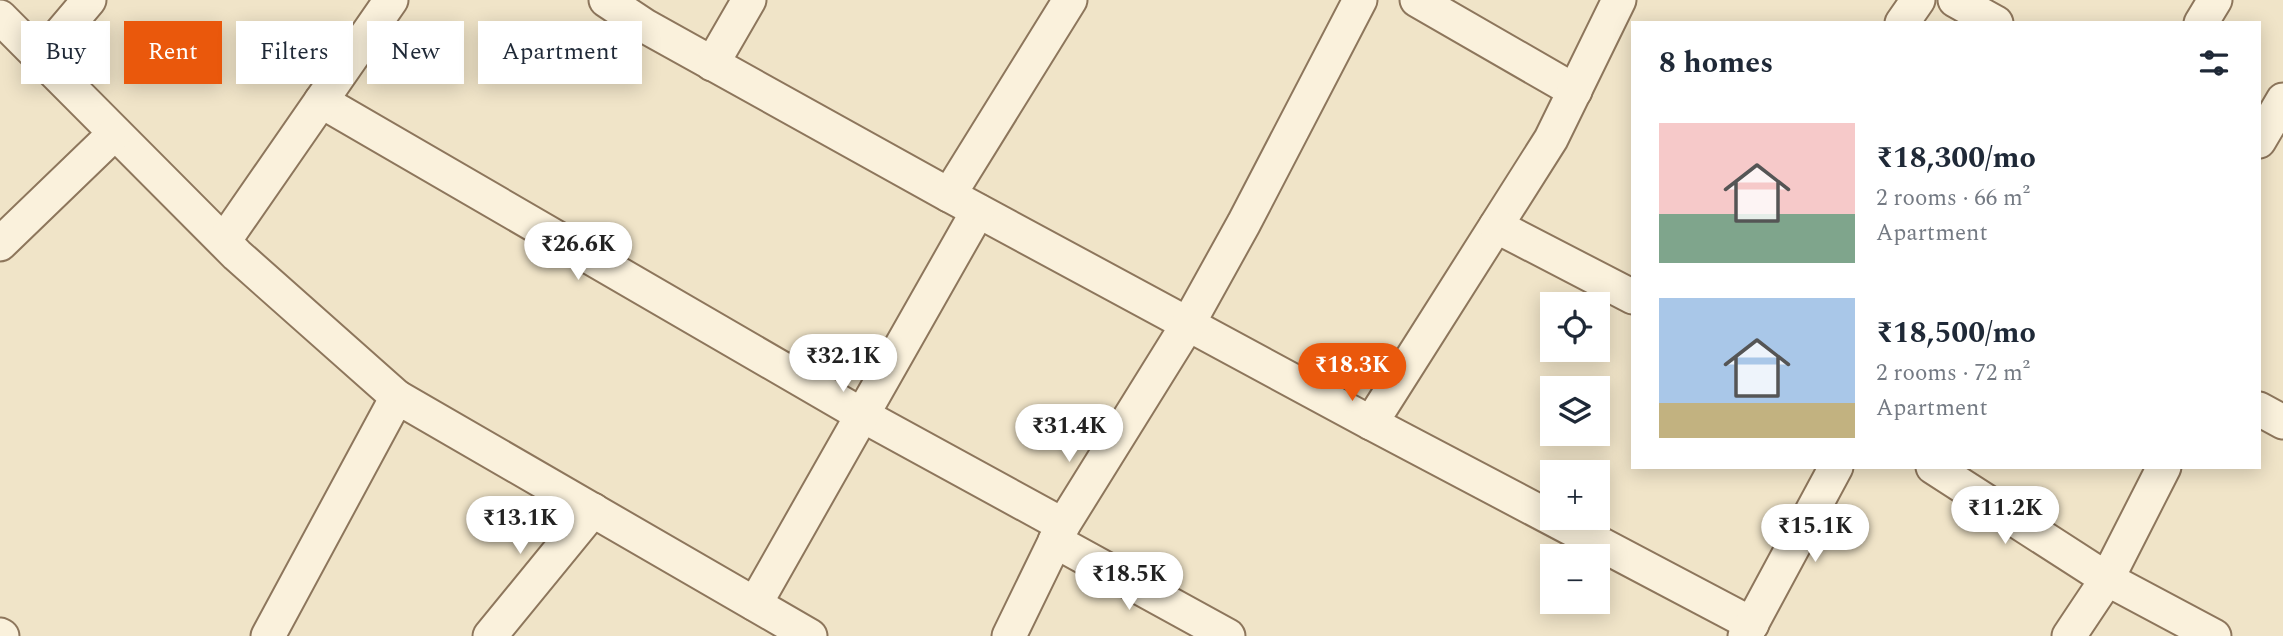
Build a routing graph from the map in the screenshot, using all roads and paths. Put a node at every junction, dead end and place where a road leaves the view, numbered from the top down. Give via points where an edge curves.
1 (89, 0) edge
2 (391, 0) edge
3 (606, 0) edge
4 (749, 0) edge
5 (1070, 0) edge
6 (1360, 0) edge
7 (1417, 0) edge
8 (1619, 0) edge
9 (1918, 0) edge
10 (1955, 0) edge
11 (2215, 0) edge
12 (0, 18) edge
13 (71, 21) edge
14 (1903, 21) edge
15 (1992, 21) edge
16 (2202, 21) edge
17 (21, 39) edge
18 (712, 64) junction
19 (66, 84) edge
20 (1575, 91) junction
21 (2283, 100) edge
22 (321, 101) junction
23 (116, 133) junction
24 (2261, 138) edge
25 (949, 195) junction
26 (978, 211) junction
27 (1496, 226) junction
28 (224, 242) junction
29 (0, 244) edge
30 (1631, 296) edge
31 (1188, 324) junction
32 (397, 397) junction
33 (2261, 410) edge
34 (862, 415) junction
35 (2283, 422) edge
36 (1371, 423) junction
37 (1835, 469) edge
38 (1936, 469) edge
39 (2163, 469) edge
40 (593, 510) junction
41 (1059, 533) junction
42 (2107, 579) junction
43 (755, 604) junction
44 (1749, 630) edge
45 (268, 636) edge
46 (490, 636) edge
47 (810, 636) edge
48 (1009, 636) edge
49 (1228, 636) edge
50 (2070, 636) edge
51 (2214, 636) edge

1 - 13 street
2 - 22 street
3 - 18 street
4 - 18 street
5 - 25 street
6 - 31 street
7 - 20 street
8 - 20 street
9 - 14 street
10 - 15 street
11 - 16 street
12 - 17 street
18 - 25 street
19 - 23 street
20 - 27 street via 1551,139
21 - 24 street
22 - 28 street
22 - 34 street
23 - 28 street
23 - 29 street
25 - 26 street
26 - 31 street
26 - 34 street
27 - 30 street
27 - 36 street
28 - 32 street
31 - 36 street
31 - 41 street
32 - 40 street
32 - 45 street
33 - 35 street
34 - 41 street
34 - 43 street
36 - 44 street
37 - 44 street
38 - 42 street
39 - 42 street
40 - 43 street
40 - 46 street
41 - 48 street
41 - 49 street
42 - 50 street
42 - 51 street
43 - 47 street

